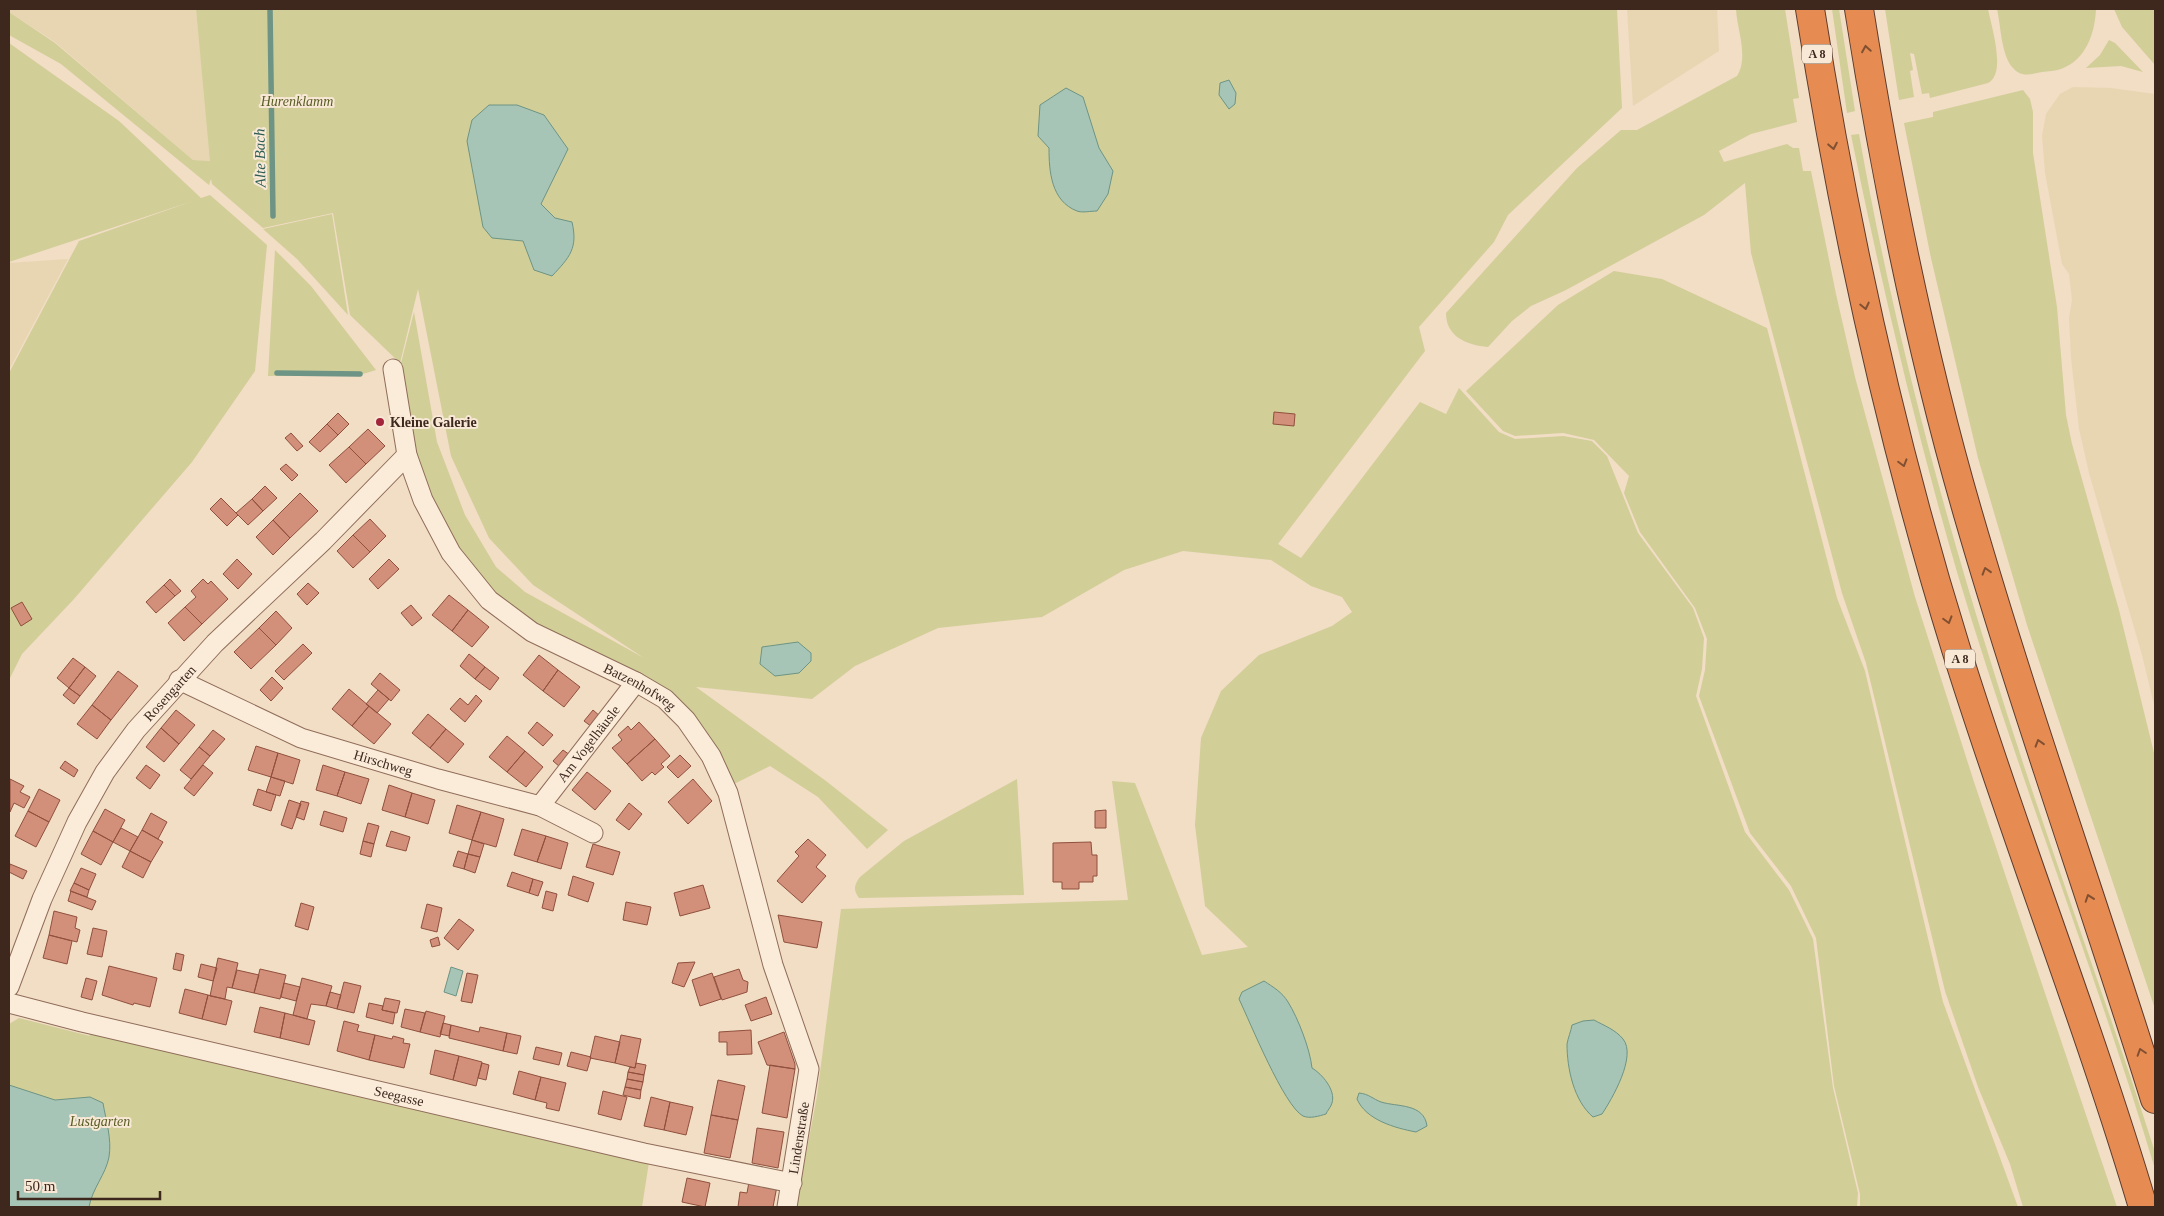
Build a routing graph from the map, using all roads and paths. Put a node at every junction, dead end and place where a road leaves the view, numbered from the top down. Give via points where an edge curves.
1 (1810, 9) edge
2 (1859, 9) edge
3 (393, 369) dead end
4 (407, 455) junction
5 (179, 680) junction
6 (636, 682) junction
7 (540, 806) junction
8 (593, 833) dead end
9 (9, 987) edge
10 (9, 1002) edge
11 (809, 1069) joint
12 (2155, 1099) edge
13 (792, 1183) junction
14 (787, 1207) edge
15 (2142, 1207) edge

1 -> 15 highway, A 8 via 1855,262 1901,454 1956,649
12 -> 2 highway via 2060,813 1941,414 1904,254
3 - 4 street, Batzenhofweg
4 - 5 street, Rosengarten
4 - 6 street, Batzenhofweg via 423,500 451,553 489,600 532,632
5 - 7 street, Hirschweg via 300,738
5 - 9 street, Rosengarten via 136,730 100,780 42,900
6 - 7 street, Am Vogelhäusle
6 - 11 street, Batzenhofweg via 665,700 686,720 711,756 728,793 774,965
7 - 8 street, Hirschweg
10 - 13 street, Seegasse via 82,1022 644,1153
11 - 13 street, Lindenstraße
13 - 14 street, Lindenstraße

